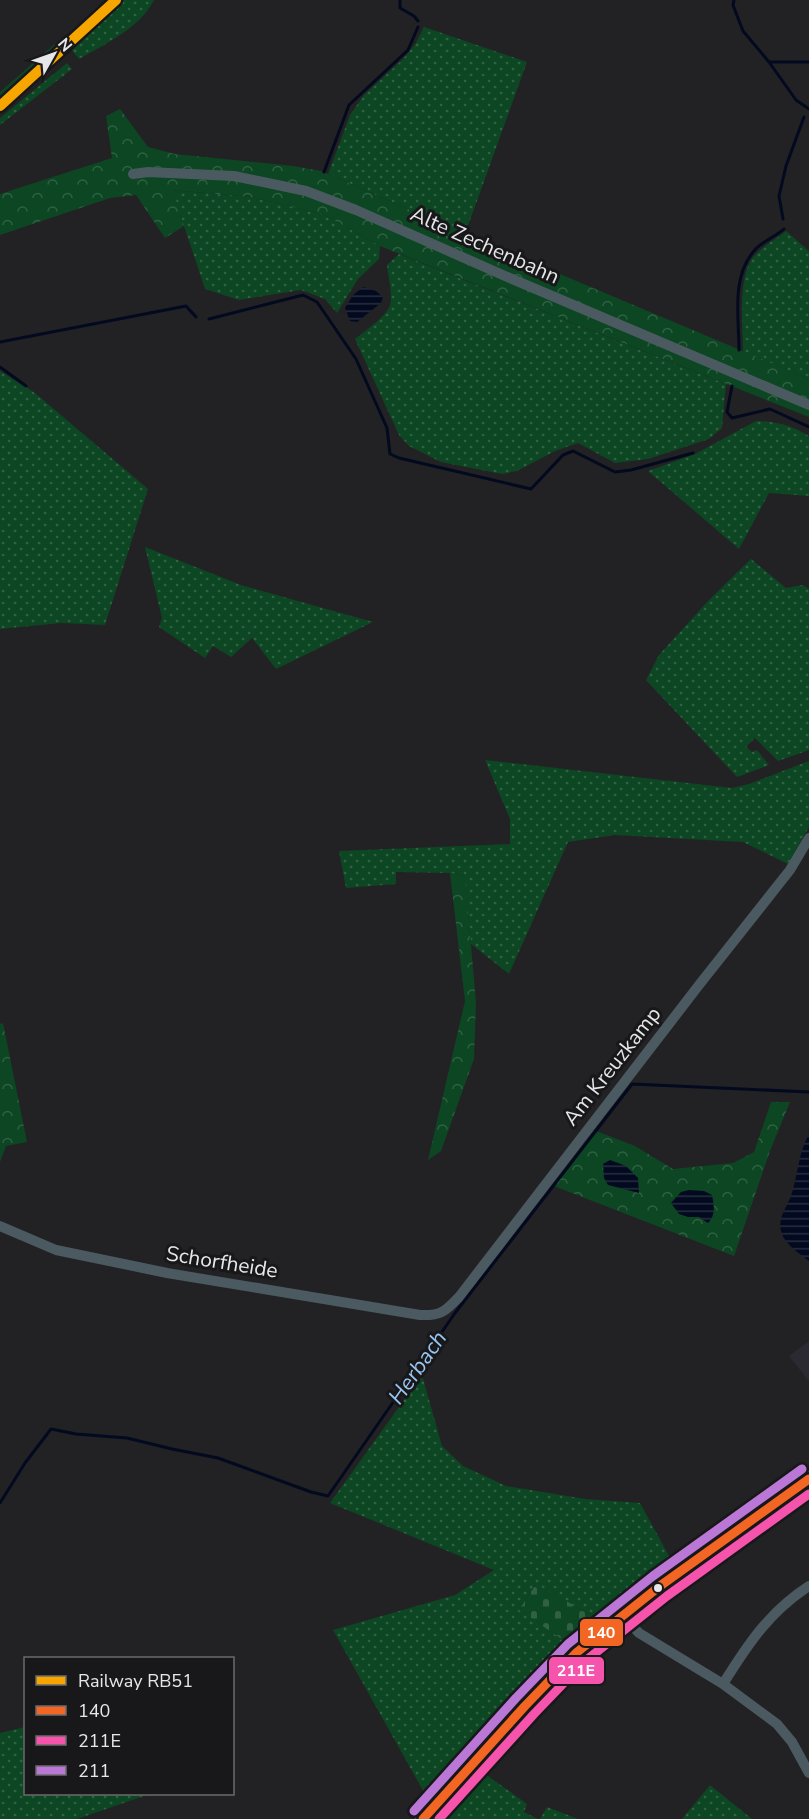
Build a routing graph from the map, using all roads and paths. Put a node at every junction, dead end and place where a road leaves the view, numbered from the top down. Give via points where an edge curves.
1 (133, 174) dead end
2 (809, 405) edge
3 (809, 838) edge
4 (0, 1226) edge
5 (441, 1313) joint
6 (809, 1479) edge
7 (809, 1586) edge
8 (622, 1615) junction
9 (723, 1684) junction
10 (809, 1773) edge
11 (423, 1819) edge

1 - 2 street, Alte Zechenbahn via 234,176 306,190
3 - 5 street, Am Kreuzkamp via 790,870 459,1297
4 - 5 street, Schorfheide via 56,1250 167,1274 420,1315
6 - 8 main road
7 - 9 street via 768,1619
8 - 9 street via 639,1633
8 - 11 main road via 550,1679
9 - 10 street via 785,1732

